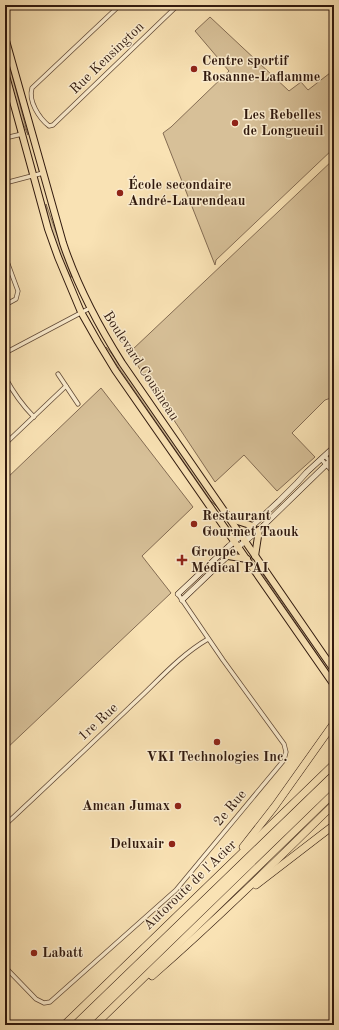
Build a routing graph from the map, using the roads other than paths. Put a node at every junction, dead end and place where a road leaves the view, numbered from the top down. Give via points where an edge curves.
1 (120, 5) edge
2 (178, 5) edge
3 (5, 37) edge
4 (5, 72) edge
5 (22, 134) junction
6 (5, 138) edge
7 (43, 173) junction
8 (34, 176) junction
9 (5, 183) edge
10 (5, 256) edge
11 (5, 305) edge
12 (90, 308) junction
13 (82, 312) junction
14 (5, 353) edge
15 (58, 374) dead end
16 (5, 377) edge
17 (66, 386) junction
18 (78, 404) dead end
19 (34, 417) junction
20 (5, 444) edge
21 (334, 447) edge
22 (323, 457) junction
23 (334, 457) edge
24 (328, 463) junction
25 (334, 466) edge
26 (334, 473) edge
27 (231, 519) junction
28 (253, 526) junction
29 (260, 530) junction
30 (243, 539) junction
31 (236, 544) junction
32 (228, 556) junction
33 (255, 556) junction
34 (247, 559) junction
35 (178, 594) joint
36 (182, 600) junction
37 (208, 638) junction
38 (334, 670) edge
39 (334, 685) edge
40 (334, 723) edge
41 (334, 764) edge
42 (334, 793) edge
43 (334, 804) edge
44 (5, 825) edge
45 (334, 825) edge
46 (227, 867) junction
47 (241, 895) junction
48 (5, 967) edge
49 (64, 1025) edge
50 (95, 1025) edge

1 - 2 street, Rue Kensington via 32,88 37,114 49,127
3 - 7 main road, Boulevard Cousineau
4 - 5 main road, Boulevard Cousineau
5 - 6 street
5 - 8 main road, Boulevard Cousineau
7 - 8 street
7 - 12 main road, Boulevard Cousineau via 64,247
8 - 9 street
8 - 13 main road, Boulevard Cousineau via 58,258
10 - 11 street via 18,291 16,299
12 - 13 street
12 - 27 main road, Boulevard Cousineau via 122,363
13 - 14 street
13 - 31 main road, Boulevard Cousineau via 116,370
15 - 17 street
16 - 19 street
17 - 18 street
17 - 19 street
19 - 20 street
21 - 22 street
22 - 24 street
22 - 28 street
23 - 24 street
24 - 25 street
24 - 26 street
24 - 29 street
27 - 28 main road
27 - 30 main road, Boulevard Cousineau
28 - 30 street
29 - 30 street
29 - 33 main road
30 - 31 street
30 - 33 main road, Boulevard Cousineau
31 - 32 street
31 - 34 main road, Boulevard Cousineau
31 - 35 street
32 - 34 main road
32 - 36 street
33 - 38 main road, Boulevard Cousineau
34 - 39 main road, Boulevard Cousineau
35 - 36 street, 2e Rue
36 - 37 street, 2e Rue
37 - 44 street, 1re Rue via 178,661
37 - 48 street, 2e Rue via 284,744 284,760 176,890 50,1002 44,1003 36,999
40 - 46 highway via 275,806
41 - 46 highway, Autoroute de l'Acier
42 - 50 highway
43 - 47 highway
45 - 47 highway
46 - 49 highway, Autoroute de l'Acier
47 - 50 highway

